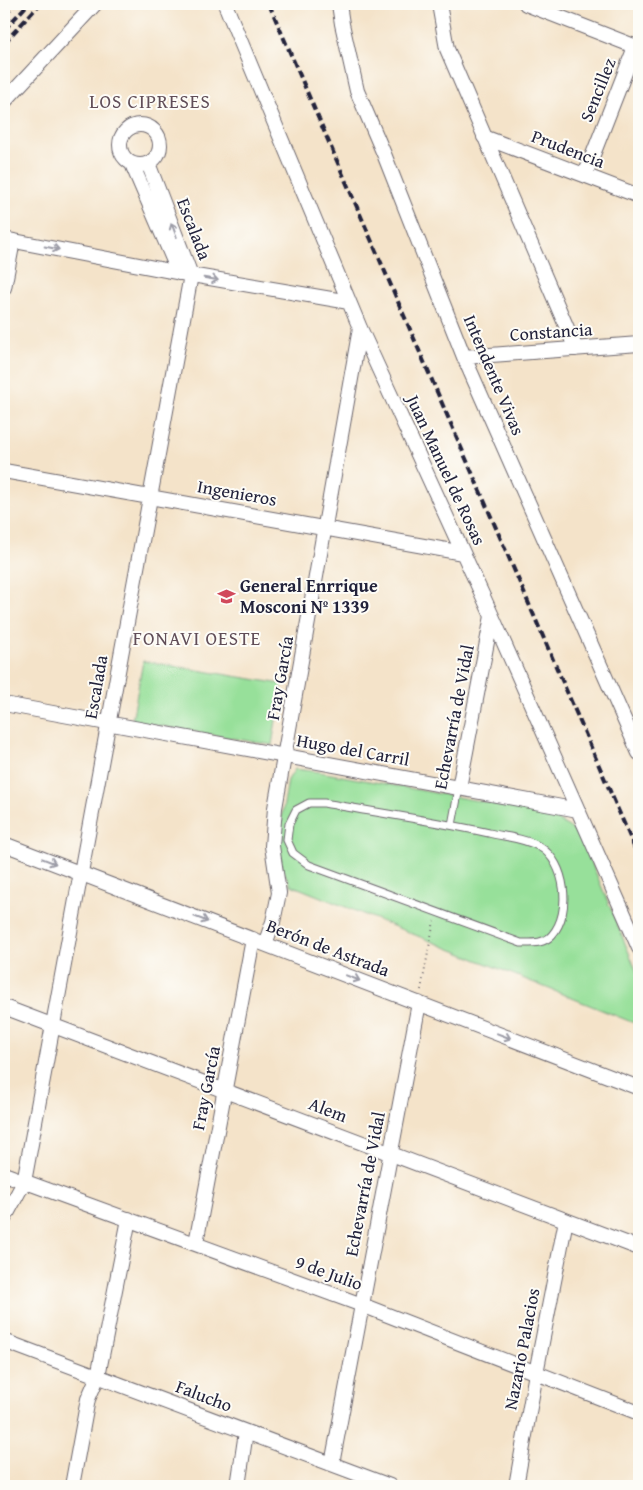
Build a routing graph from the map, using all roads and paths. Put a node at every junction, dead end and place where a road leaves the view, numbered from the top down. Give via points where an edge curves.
1 (16, 4) edge
2 (95, 4) edge
3 (225, 4) edge
4 (339, 4) edge
5 (439, 4) edge
6 (526, 4) edge
7 (4, 18) edge
8 (637, 47) edge
9 (4, 102) edge
10 (484, 137) junction
11 (148, 163) junction
12 (132, 164) junction
13 (584, 175) junction
14 (639, 196) edge
15 (8, 240) edge
16 (185, 274) junction
17 (4, 288) edge
18 (350, 302) junction
19 (360, 328) junction
20 (639, 344) edge
21 (576, 349) junction
22 (464, 357) junction
23 (4, 471) edge
24 (151, 497) junction
25 (325, 528) junction
26 (463, 552) junction
27 (492, 616) junction
28 (4, 704) edge
29 (109, 724) junction
30 (639, 753) edge
31 (285, 756) junction
32 (459, 788) junction
33 (578, 810) junction
34 (452, 825) junction
35 (4, 844) edge
36 (80, 873) junction
37 (436, 912) junction
38 (259, 942) junction
39 (639, 948) edge
40 (419, 1003) junction
41 (4, 1007) edge
42 (52, 1026) junction
43 (639, 1088) edge
44 (224, 1091) junction
45 (390, 1154) junction
46 (4, 1174) edge
47 (24, 1182) junction
48 (4, 1219) edge
49 (129, 1219) junction
50 (566, 1220) junction
51 (196, 1243) junction
52 (639, 1248) edge
53 (362, 1305) junction
54 (4, 1342) edge
55 (536, 1373) junction
56 (98, 1376) junction
57 (639, 1413) edge
58 (246, 1432) junction
59 (332, 1464) junction
60 (72, 1486) edge
61 (238, 1486) edge
62 (390, 1486) edge
63 (516, 1486) edge

1 - 7 path
2 - 9 street
3 - 18 street, Juan Manuel de Rosas
4 - 22 street, Intendente Vivas via 357,91
5 - 10 street via 447,49
6 - 8 street
8 - 13 street, Sencillez
10 - 13 street, Prudencia
10 - 21 street
11 - 12 street
11 - 12 street, Escalada via 157,156 159,140 153,130 143,126 132,127 121,140 121,151
16 -> 11 street, Escalada
12 - 16 street, Escalada
13 - 14 street, Prudencia
15 -> 16 street
15 - 17 street
16 -> 18 street
16 - 24 street, Escalada
18 - 19 street, Juan Manuel de Rosas
19 - 25 street, Fray García
19 - 26 street, Juan Manuel de Rosas
20 - 21 street, Constancia
21 - 22 street, Constancia
22 - 30 street, Intendente Vivas
23 - 24 street, Ingenieros
24 - 25 street, Ingenieros
24 - 29 street, Escalada
25 - 26 street, Ingenieros
25 - 31 street, Fray García
26 - 27 street, Juan Manuel de Rosas
27 - 32 street, Echevarría de Vidal
27 - 33 street, Juan Manuel de Rosas
28 - 29 street, Hugo del Carril
29 - 31 street, Hugo del Carril
29 - 36 street, Escalada
31 - 32 street, Hugo del Carril
31 - 38 street, Fray García via 272,846 279,893 273,922
32 - 33 street, Hugo del Carril
32 - 34 lane, Echevarría de Vidal
33 - 39 street, Juan Manuel de Rosas
34 - 37 lane via 540,847 552,860 562,879 565,901 562,921 552,936 537,943 521,943
34 - 37 lane via 324,803 310,803 296,810 289,824 287,840 293,853 309,865
35 -> 36 street, Berón de Astrada
36 -> 38 street, Berón de Astrada
36 - 42 street, Escalada
37 - 40 path
38 -> 40 street, Berón de Astrada
38 - 44 street, Fray García
40 -> 43 street, Berón de Astrada
40 - 45 street, Echevarría de Vidal
41 - 42 street, Alem
42 - 44 street, Alem
42 - 47 street, Escalada
44 - 45 street, Alem
44 - 51 street, Fray García
45 - 50 street, Alem
45 - 53 street, Echevarría de Vidal
46 - 47 street, 9 de Julio
47 - 48 street, Escalada
47 - 49 street, 9 de Julio
49 - 51 street, 9 de Julio
49 - 56 street
50 - 52 street, Alem
50 - 55 street, Nazario Palacios
51 - 53 street, 9 de Julio
53 - 55 street, 9 de Julio
53 - 59 street, Echevarría de Vidal
54 - 56 street, Falucho
55 - 57 street, 9 de Julio
55 - 63 street, Nazario Palacios
56 - 58 street, Falucho
56 - 60 street via 88,1398
58 - 59 street, Falucho
58 - 61 street
59 - 62 street, Falucho

